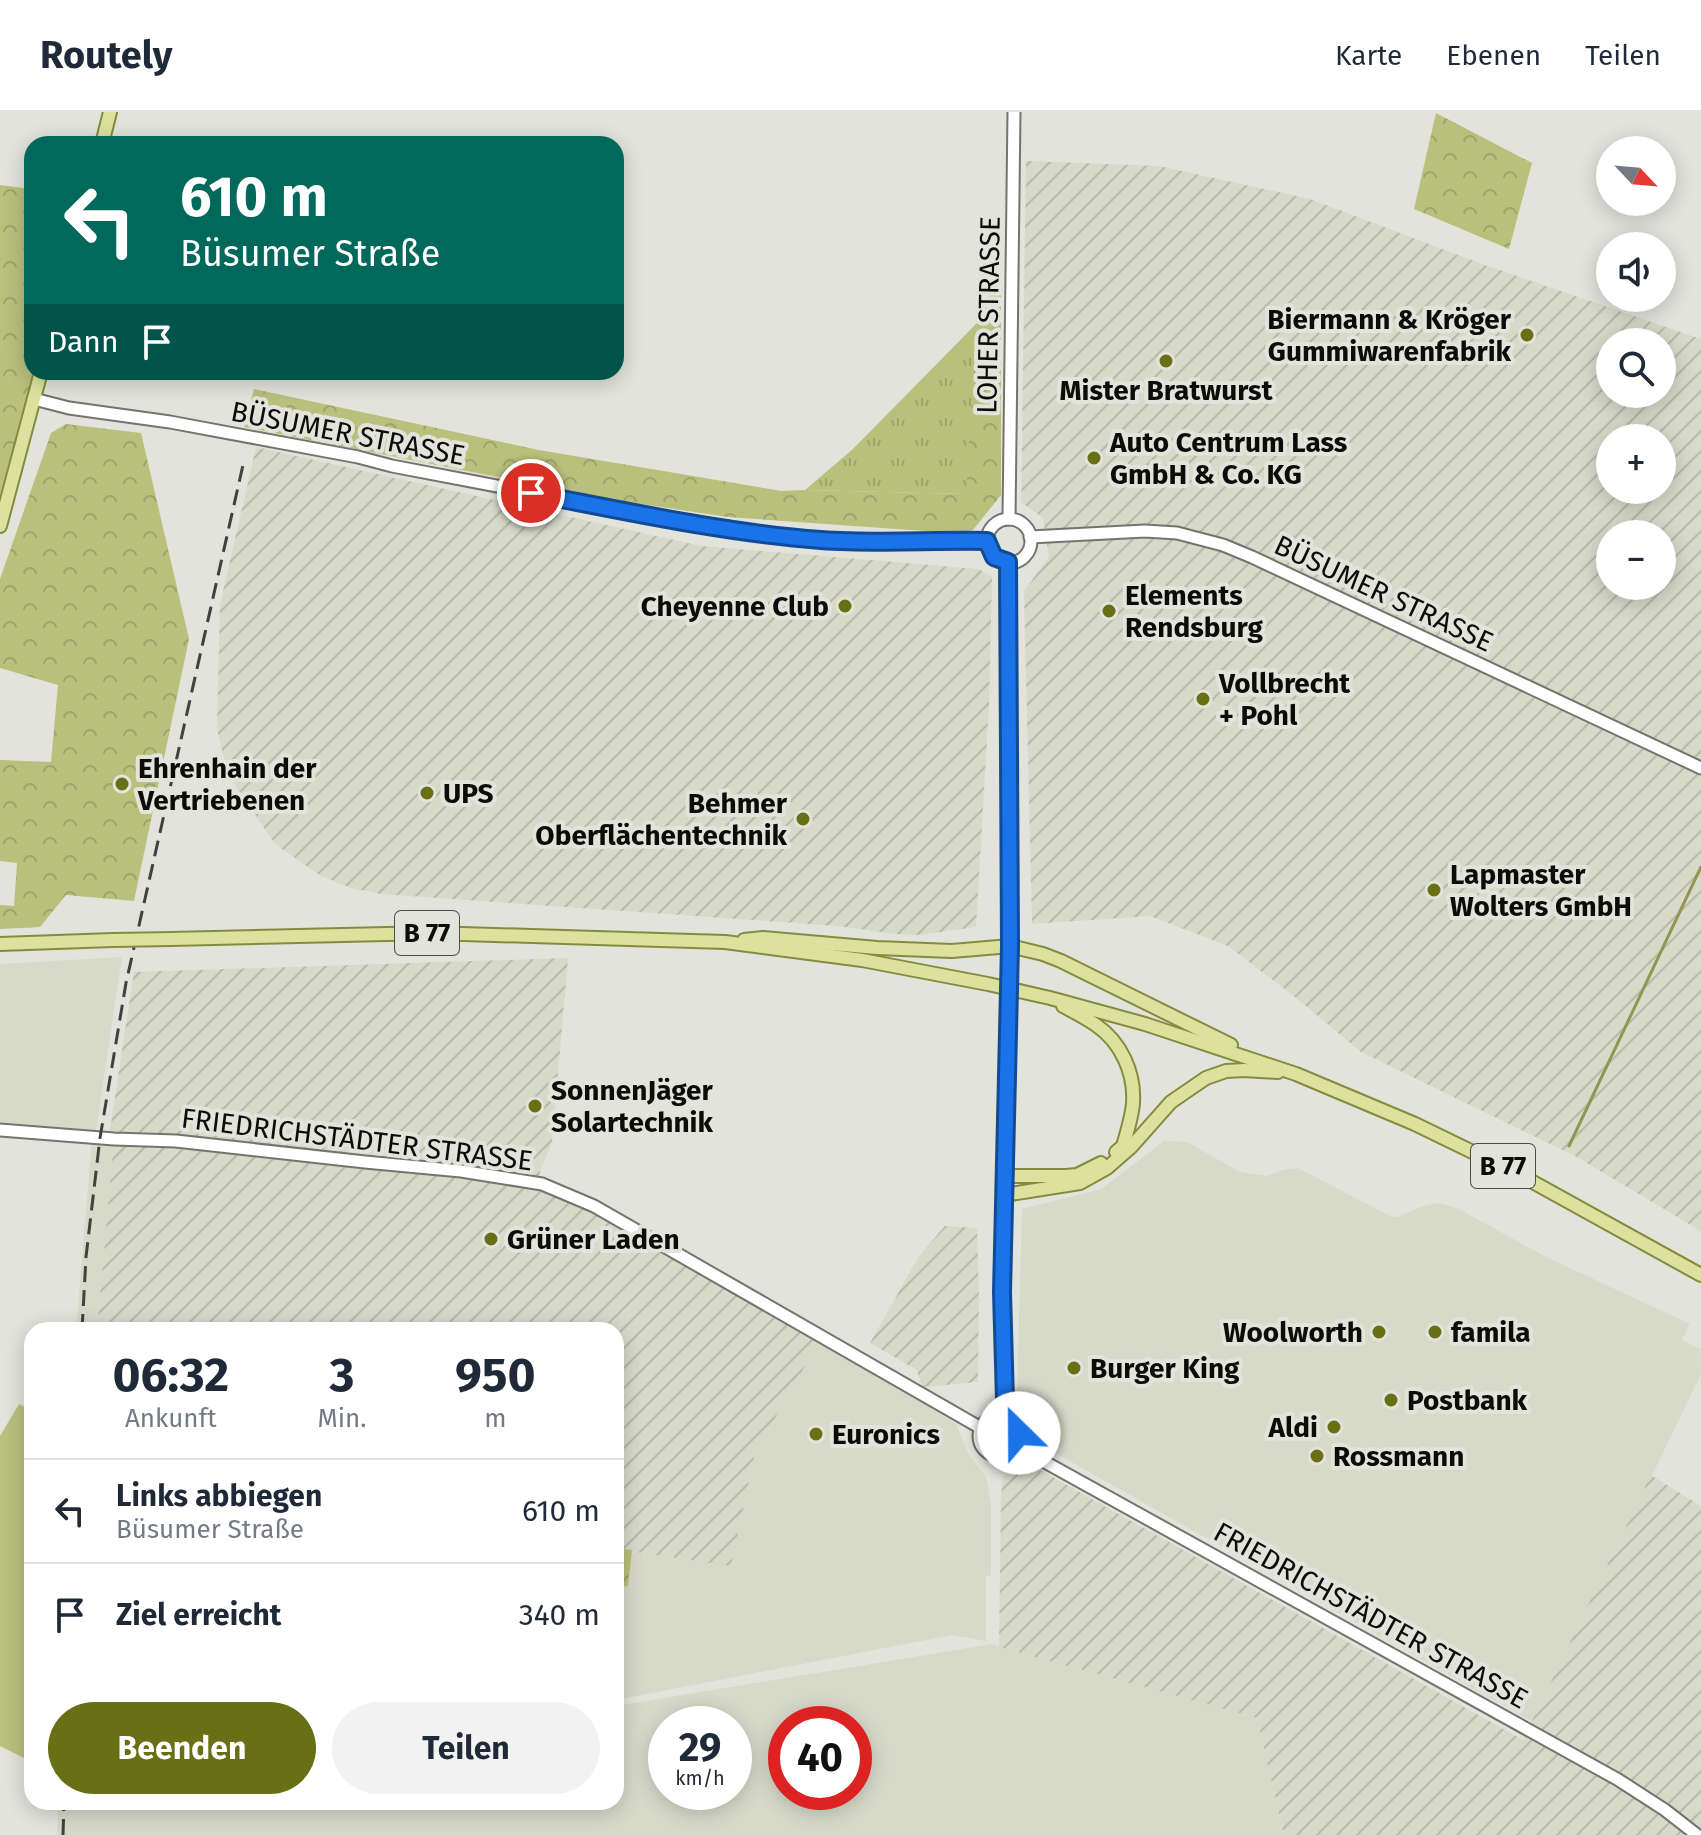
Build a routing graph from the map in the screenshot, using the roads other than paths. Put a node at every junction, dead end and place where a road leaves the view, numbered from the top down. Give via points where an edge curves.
1 (110, 112) edge
2 (1014, 112) edge
3 (104, 136) edge
4 (39, 380) edge
5 (34, 399) junction
6 (1009, 519) junction
7 (0, 526) edge
8 (1030, 537) junction
9 (987, 541) junction
10 (1008, 562) junction
11 (1701, 768) edge
12 (725, 942) junction
13 (0, 944) edge
14 (1010, 946) junction
15 (1050, 998) junction
16 (1273, 1065) junction
17 (1296, 1074) junction
18 (0, 1130) edge
19 (1005, 1176) junction
20 (1004, 1195) junction
21 (1701, 1275) edge
22 (1003, 1416) junction
23 (981, 1428) junction
24 (1016, 1446) junction
25 (1697, 1835) edge

1 - 3 main road
2 - 6 street, LOHER STRASSE
4 - 5 main road
5 - 7 main road
5 - 9 street, BÜSUMER STRASSE via 707,525 819,540
6 - 8 street via 1022,523
6 - 9 street via 993,526
8 - 10 street via 1024,556
8 - 11 street, BÜSUMER STRASSE via 1145,531 1223,545
9 - 10 street via 994,557
10 - 14 street
12 - 13 main road, B 77, bridge via 431,933
12 - 14 main road via 763,938 952,951
12 - 15 main road, B 77 via 862,960
14 - 16 main road via 1061,961
14 - 19 street, bridge
15 - 16 main road, B 77
15 - 19 main road via 1099,1027 1121,1050 1132,1083 1126,1137 1103,1162 1077,1175
16 - 17 main road, B 77
17 - 20 main road via 1244,1070 1206,1078 1171,1102 1107,1168 1080,1183
17 - 21 main road, B 77 via 1522,1176
18 - 23 street, FRIEDRICHSTÄDTER STRASSE via 176,1141 542,1184 594,1206
19 - 20 street
20 - 22 street
22 - 23 street via 988,1419
22 - 24 street via 1016,1425
23 - 24 street via 980,1439 988,1452 1005,1455
24 - 25 street, FRIEDRICHSTÄDTER STRASSE via 1617,1779

